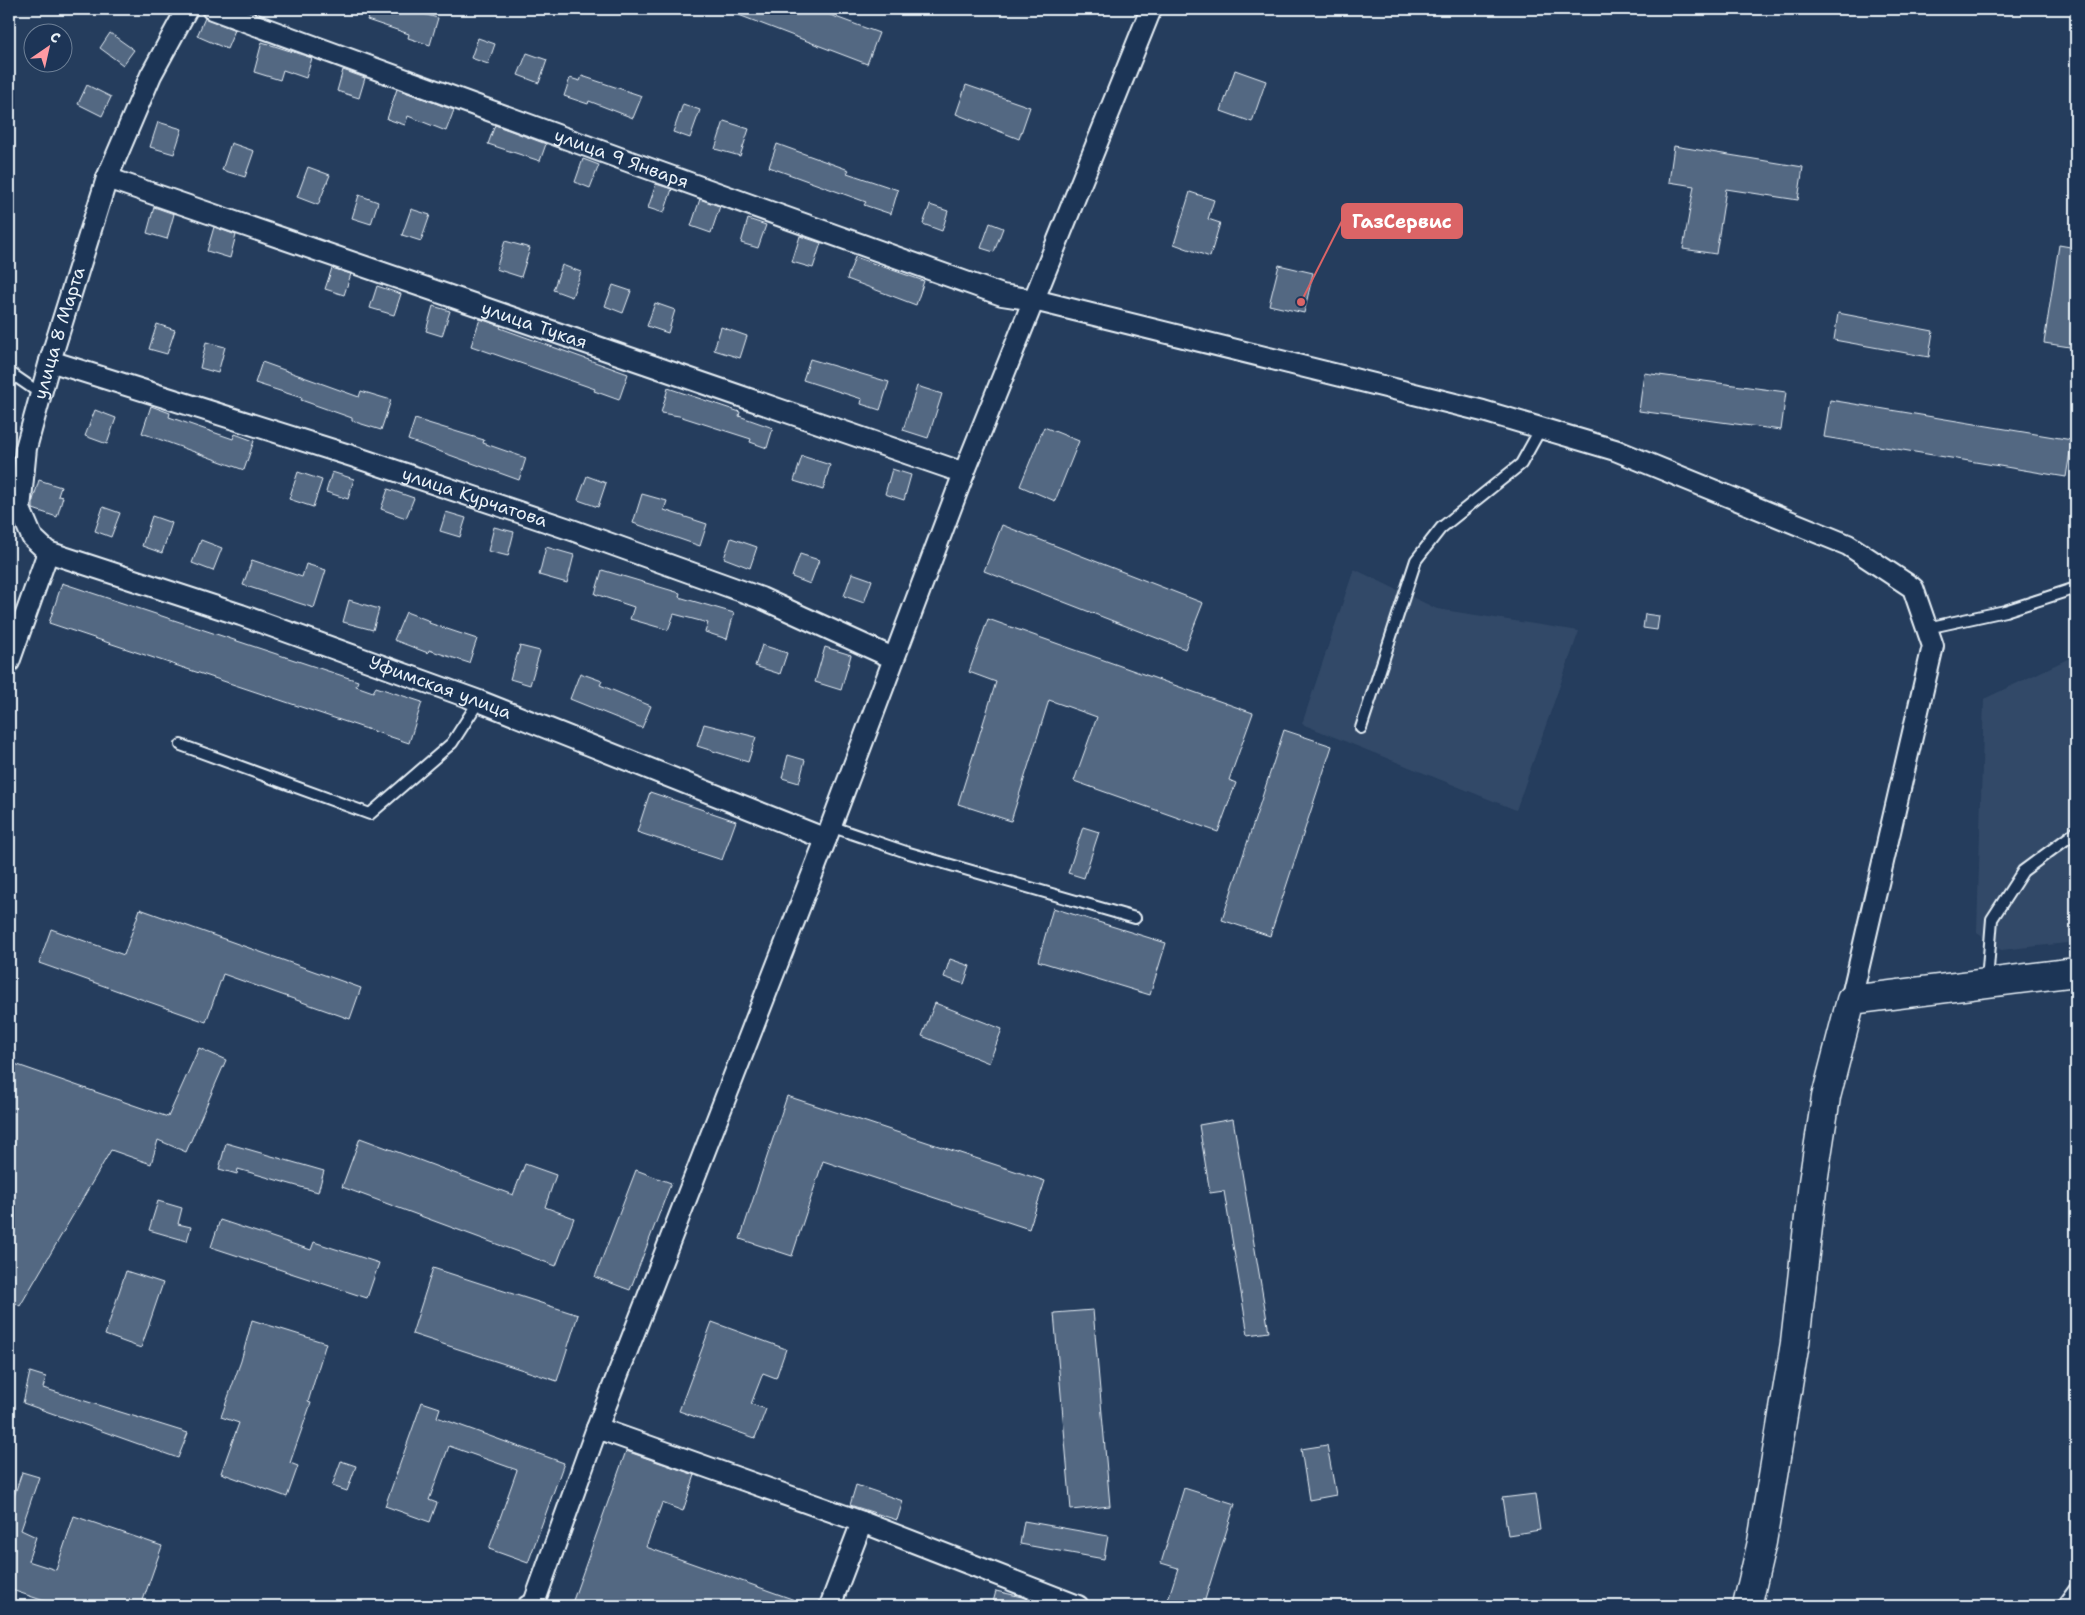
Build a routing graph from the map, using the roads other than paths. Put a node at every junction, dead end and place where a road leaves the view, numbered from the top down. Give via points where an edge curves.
1 (186, 9) edge
2 (212, 9) edge
3 (1151, 9) edge
4 (107, 178) junction
5 (1034, 300) junction
6 (50, 361) junction
7 (9, 372) edge
8 (40, 394) junction
9 (1541, 428) junction
10 (964, 473) junction
11 (48, 552) junction
12 (2076, 588) edge
13 (1927, 628) junction
14 (893, 658) junction
15 (9, 662) edge
16 (479, 701) junction
17 (1361, 728) dead end
18 (181, 745) dead end
19 (828, 832) junction
20 (2076, 832) edge
21 (1136, 918) dead end
22 (2076, 972) edge
23 (1987, 982) junction
24 (1851, 1000) junction
25 (597, 1428) junction
26 (862, 1522) junction
27 (2076, 1587) edge
28 (528, 1606) edge
29 (830, 1606) edge
30 (1078, 1606) edge
31 (1747, 1606) edge
32 (2062, 1606) edge

1 - 4 street, улица 8 Марта via 151,75
2 - 5 street, улица 9 Января via 896,258 1002,295
3 - 5 street
4 - 6 street, улица 8 Марта
4 - 10 street, улица Тукая
5 - 9 street, улица 9 Января
5 - 10 street
6 - 8 street, улица 8 Марта
6 - 14 street, улица Курчатова via 352,456 581,533 761,598
7 - 8 lane
8 - 11 street, улица 8 Марта via 26,448 20,509 32,537
9 - 13 street, улица 9 Января via 1615,450 1848,545 1914,588
9 - 17 lane via 1521,464 1441,528 1416,560
10 - 14 street
11 - 15 street
11 - 16 street, Уфимская улица via 241,615
12 - 13 lane via 2005,611
13 - 24 street, улица 9 Января via 1933,646
14 - 19 street
16 - 18 lane via 452,743 370,814
16 - 19 street, Уфимская улица
19 - 21 lane
19 - 25 street
20 - 23 lane via 2023,871 1992,919
22 - 23 street
23 - 24 street
24 - 31 street via 1826,1096 1795,1343 1762,1542
25 - 26 street
25 - 28 street via 534,1603
26 - 29 street
26 - 30 street
27 - 32 lane

